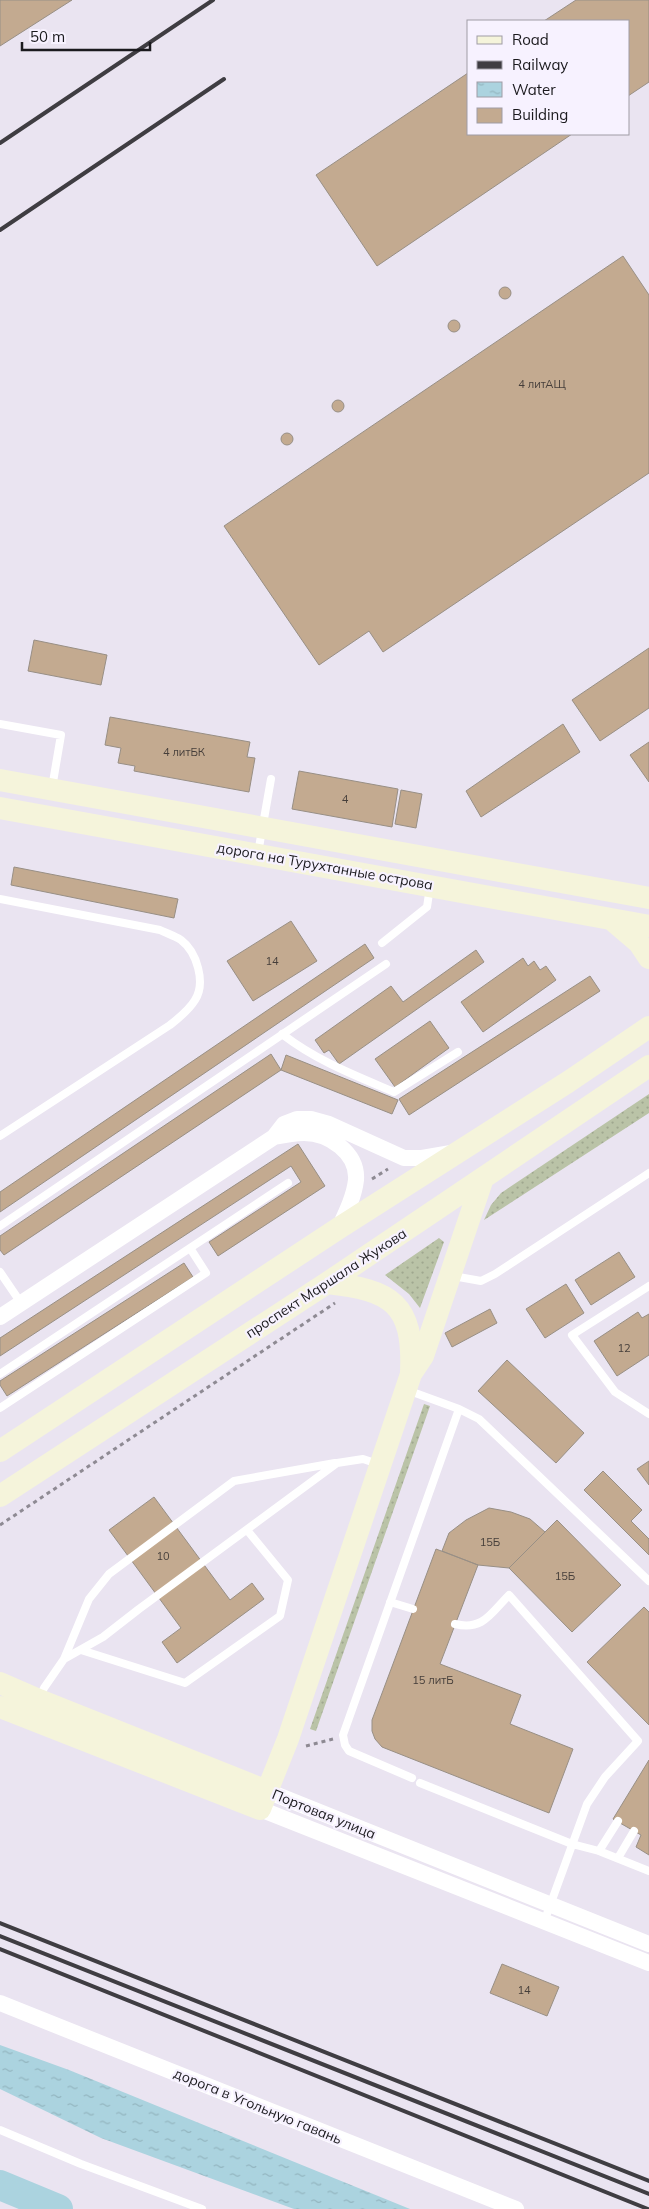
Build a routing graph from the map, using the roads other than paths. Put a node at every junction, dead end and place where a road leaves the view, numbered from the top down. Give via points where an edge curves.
1 (0, 724) edge
2 (271, 779) dead end
3 (0, 780) edge
4 (52, 790) junction
5 (0, 808) edge
6 (262, 828) junction
7 (258, 854) junction
8 (430, 885) junction
9 (649, 898) edge
10 (0, 899) edge
11 (611, 919) junction
12 (649, 926) edge
13 (382, 943) dead end
14 (649, 958) edge
15 (386, 964) dead end
16 (648, 1026) edge
17 (282, 1034) junction
18 (458, 1052) dead end
19 (649, 1066) edge
20 (0, 1136) edge
21 (274, 1137) junction
22 (457, 1152) junction
23 (649, 1173) edge
24 (483, 1178) junction
25 (288, 1183) dead end
26 (0, 1226) edge
27 (339, 1228) junction
28 (190, 1248) junction
29 (0, 1272) edge
30 (450, 1275) junction
31 (649, 1286) edge
32 (335, 1291) junction
33 (22, 1302) junction
34 (0, 1317) edge
35 (0, 1374) edge
36 (408, 1382) junction
37 (0, 1408) edge
38 (459, 1408) junction
39 (649, 1414) edge
40 (0, 1451) edge
41 (337, 1463) junction
42 (380, 1465) junction
43 (0, 1496) edge
44 (247, 1530) junction
45 (649, 1581) edge
46 (390, 1602) junction
47 (413, 1609) dead end
48 (455, 1624) dead end
49 (81, 1650) junction
50 (64, 1659) junction
51 (0, 1683) edge
52 (0, 1707) edge
53 (35, 1709) junction
54 (412, 1778) dead end
55 (420, 1783) dead end
56 (264, 1800) junction
57 (618, 1821) dead end
58 (634, 1830) dead end
59 (572, 1844) junction
60 (599, 1851) junction
61 (618, 1858) junction
62 (649, 1871) edge
63 (550, 1904) junction
64 (544, 1922) junction
65 (649, 1944) edge
66 (649, 1963) edge
67 (0, 2003) edge
68 (0, 2130) edge
69 (202, 2209) edge
70 (516, 2209) edge

1 - 4 lane via 61,735
2 - 6 lane
3 - 4 street, дорога на Турухтанные острова
4 - 6 street, дорога на Турухтанные острова
5 - 7 street, дорога на Турухтанные острова
6 - 7 lane
6 - 9 street, дорога на Турухтанные острова
7 - 8 street, дорога на Турухтанные острова
8 - 11 street, дорога на Турухтанные острова
8 - 13 lane via 427,907
10 - 20 lane via 160,930 181,940 194,955 200,983 196,999 170,1025
11 - 12 street, дорога на Турухтанные острова
11 - 14 street via 639,943
15 - 17 lane
16 - 22 street via 568,1082
17 - 18 lane via 327,1064 394,1092
17 - 26 lane
19 - 24 street, проспект Маршала Жукова
21 - 22 street via 284,1124 297,1119 311,1119 404,1158
21 - 27 street via 305,1133 320,1135 346,1152 354,1164 356,1178
21 - 33 street
22 - 27 street
23 - 30 lane via 482,1281
24 - 30 street
24 - 32 street, проспект Маршала Жукова
25 - 28 lane
27 - 40 street
28 - 35 lane
28 - 37 lane via 206,1273
29 - 33 lane
30 - 36 street via 423,1356
31 - 39 lane via 572,1334 614,1392
32 - 36 street via 360,1286 382,1294 398,1308 410,1337
32 - 43 street, проспект Маршала Жукова
33 - 34 street
36 - 38 lane
36 - 42 street
38 - 45 lane via 480,1419
38 - 46 lane
41 - 42 lane via 363,1459
41 - 44 lane
41 - 50 lane via 234,1481 109,1574 89,1600
42 - 56 street via 290,1733
44 - 49 lane
44 - 49 lane via 288,1580 280,1616 185,1683
46 - 47 lane
46 - 54 lane via 343,1735 349,1751
48 - 59 lane via 478,1625 509,1595 638,1741 605,1777 588,1804
49 - 50 lane
50 - 53 lane via 44,1688
51 - 53 street, Портовая улица
52 - 53 street, Портовая улица
53 - 56 street, Портовая улица
55 - 59 lane
56 - 63 street, Портовая улица
56 - 64 street, Портовая улица
57 - 60 lane
58 - 61 lane
59 - 60 lane
59 - 63 lane
60 - 61 lane
61 - 62 lane
63 - 64 lane
63 - 65 street, Портовая улица
64 - 66 street, Портовая улица
67 - 70 street, дорога в Угольную гавань
68 - 69 lane

